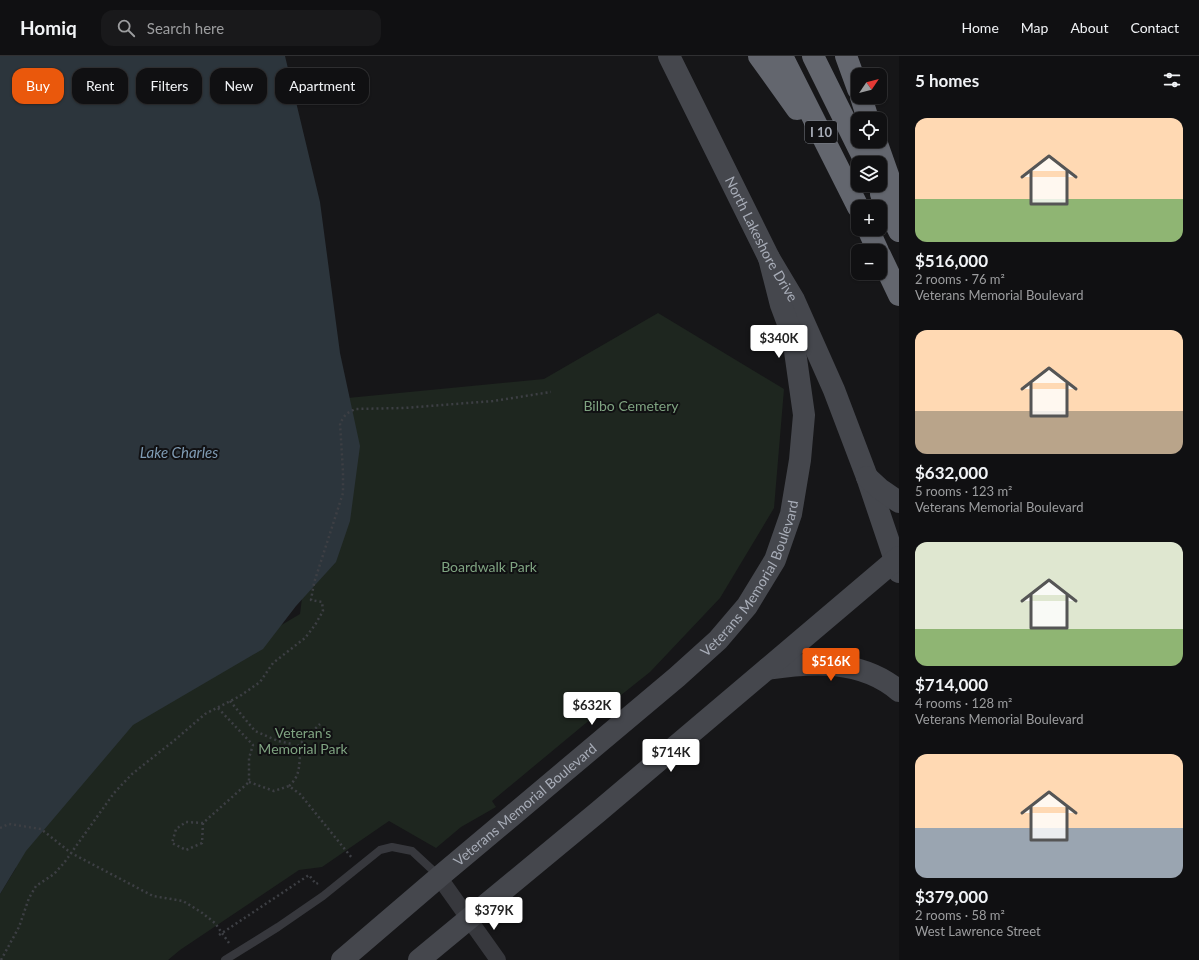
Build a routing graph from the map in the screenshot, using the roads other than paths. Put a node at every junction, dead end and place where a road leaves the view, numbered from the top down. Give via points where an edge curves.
1 (669, 56) edge
2 (759, 56) edge
3 (782, 56) edge
4 (813, 56) edge
5 (846, 56) edge
6 (851, 70) edge
7 (878, 148) edge
8 (863, 156) edge
9 (847, 183) junction
10 (880, 192) edge
11 (854, 200) edge
12 (899, 206) edge
13 (899, 231) edge
14 (769, 258) junction
15 (887, 269) edge
16 (899, 295) edge
17 (867, 477) junction
18 (899, 502) edge
19 (898, 564) edge
20 (767, 669) junction
21 (899, 692) edge
22 (439, 877) junction
23 (468, 919) junction
24 (225, 960) edge
25 (342, 960) edge
26 (419, 960) edge
27 (498, 960) edge

1 - 14 main road, North Lakeshore Drive
2 - 9 highway
3 - 9 highway, I 10
4 - 8 highway, I 10
5 - 6 highway
7 - 12 highway
9 - 11 highway, I 10
10 - 13 highway
14 - 17 main road, North Lakeshore Drive via 794,300 834,390
14 - 22 main road, Veterans Memorial Boulevard via 792,337 804,415 791,514 775,560 747,606 718,640
15 - 16 highway
17 - 18 main road
17 - 19 main road, North Lakeshore Drive
19 - 20 main road
20 - 21 main road via 820,664 846,667 868,673 890,684
20 - 23 main road
22 - 23 street
22 - 24 lane via 412,851 392,847 380,850 323,896
22 - 25 main road, Veterans Memorial Boulevard
23 - 26 main road
23 - 27 street

